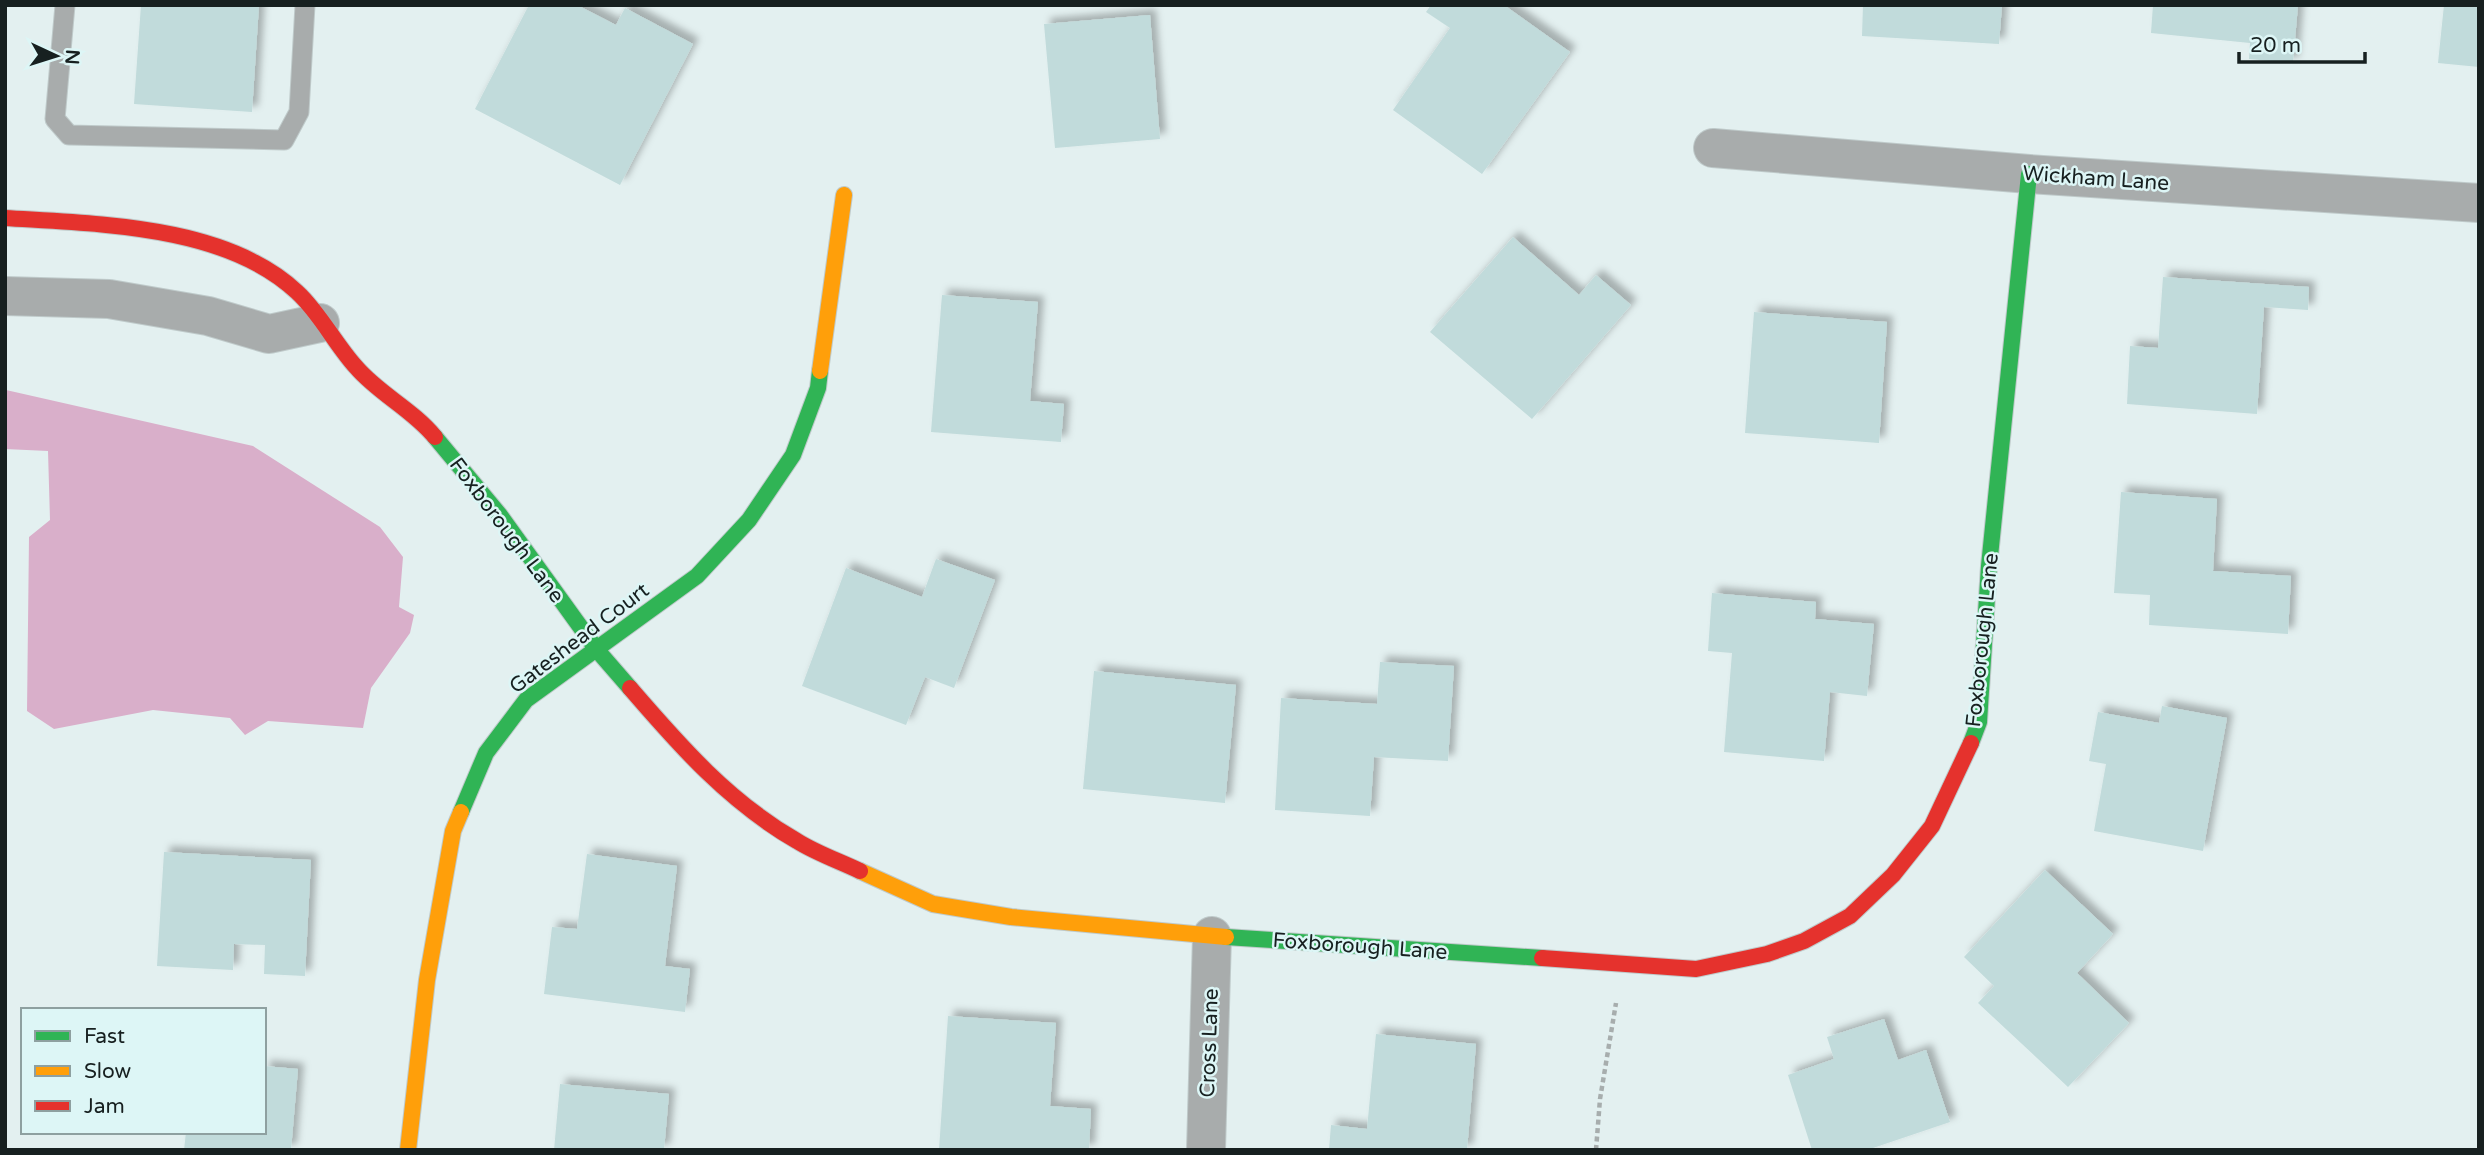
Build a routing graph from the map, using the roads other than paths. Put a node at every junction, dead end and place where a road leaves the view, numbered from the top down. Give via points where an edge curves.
1 (65, 5) edge
2 (305, 5) edge
3 (1713, 148) dead end
4 (2029, 174) junction
5 (844, 195) dead end
6 (2479, 202) edge
7 (5, 218) edge
8 (5, 296) edge
9 (320, 323) junction
10 (597, 650) junction
11 (1212, 936) junction
12 (408, 1150) edge
13 (1206, 1150) edge

1 - 2 lane via 55,119 69,135 284,140 299,112
3 - 4 street, Wickham Lane
4 - 6 street, Wickham Lane
4 - 11 street, Foxborough Lane via 1989,566 1979,722 1932,826 1893,875 1850,916 1804,941 1767,954 1696,970
5 - 10 street, Gateshead Court via 818,388 793,455 749,520 697,576
7 - 9 street, Foxborough Lane via 110,225 193,240 262,264 299,293
8 - 9 street via 109,299 208,316 269,334
9 - 10 street, Foxborough Lane via 357,369 422,421 499,514
10 - 11 street, Foxborough Lane via 692,760 745,807 798,842 933,904 1011,917
10 - 12 street, Gateshead Court via 526,700 486,753 453,831 427,980
11 - 13 street, Cross Lane

